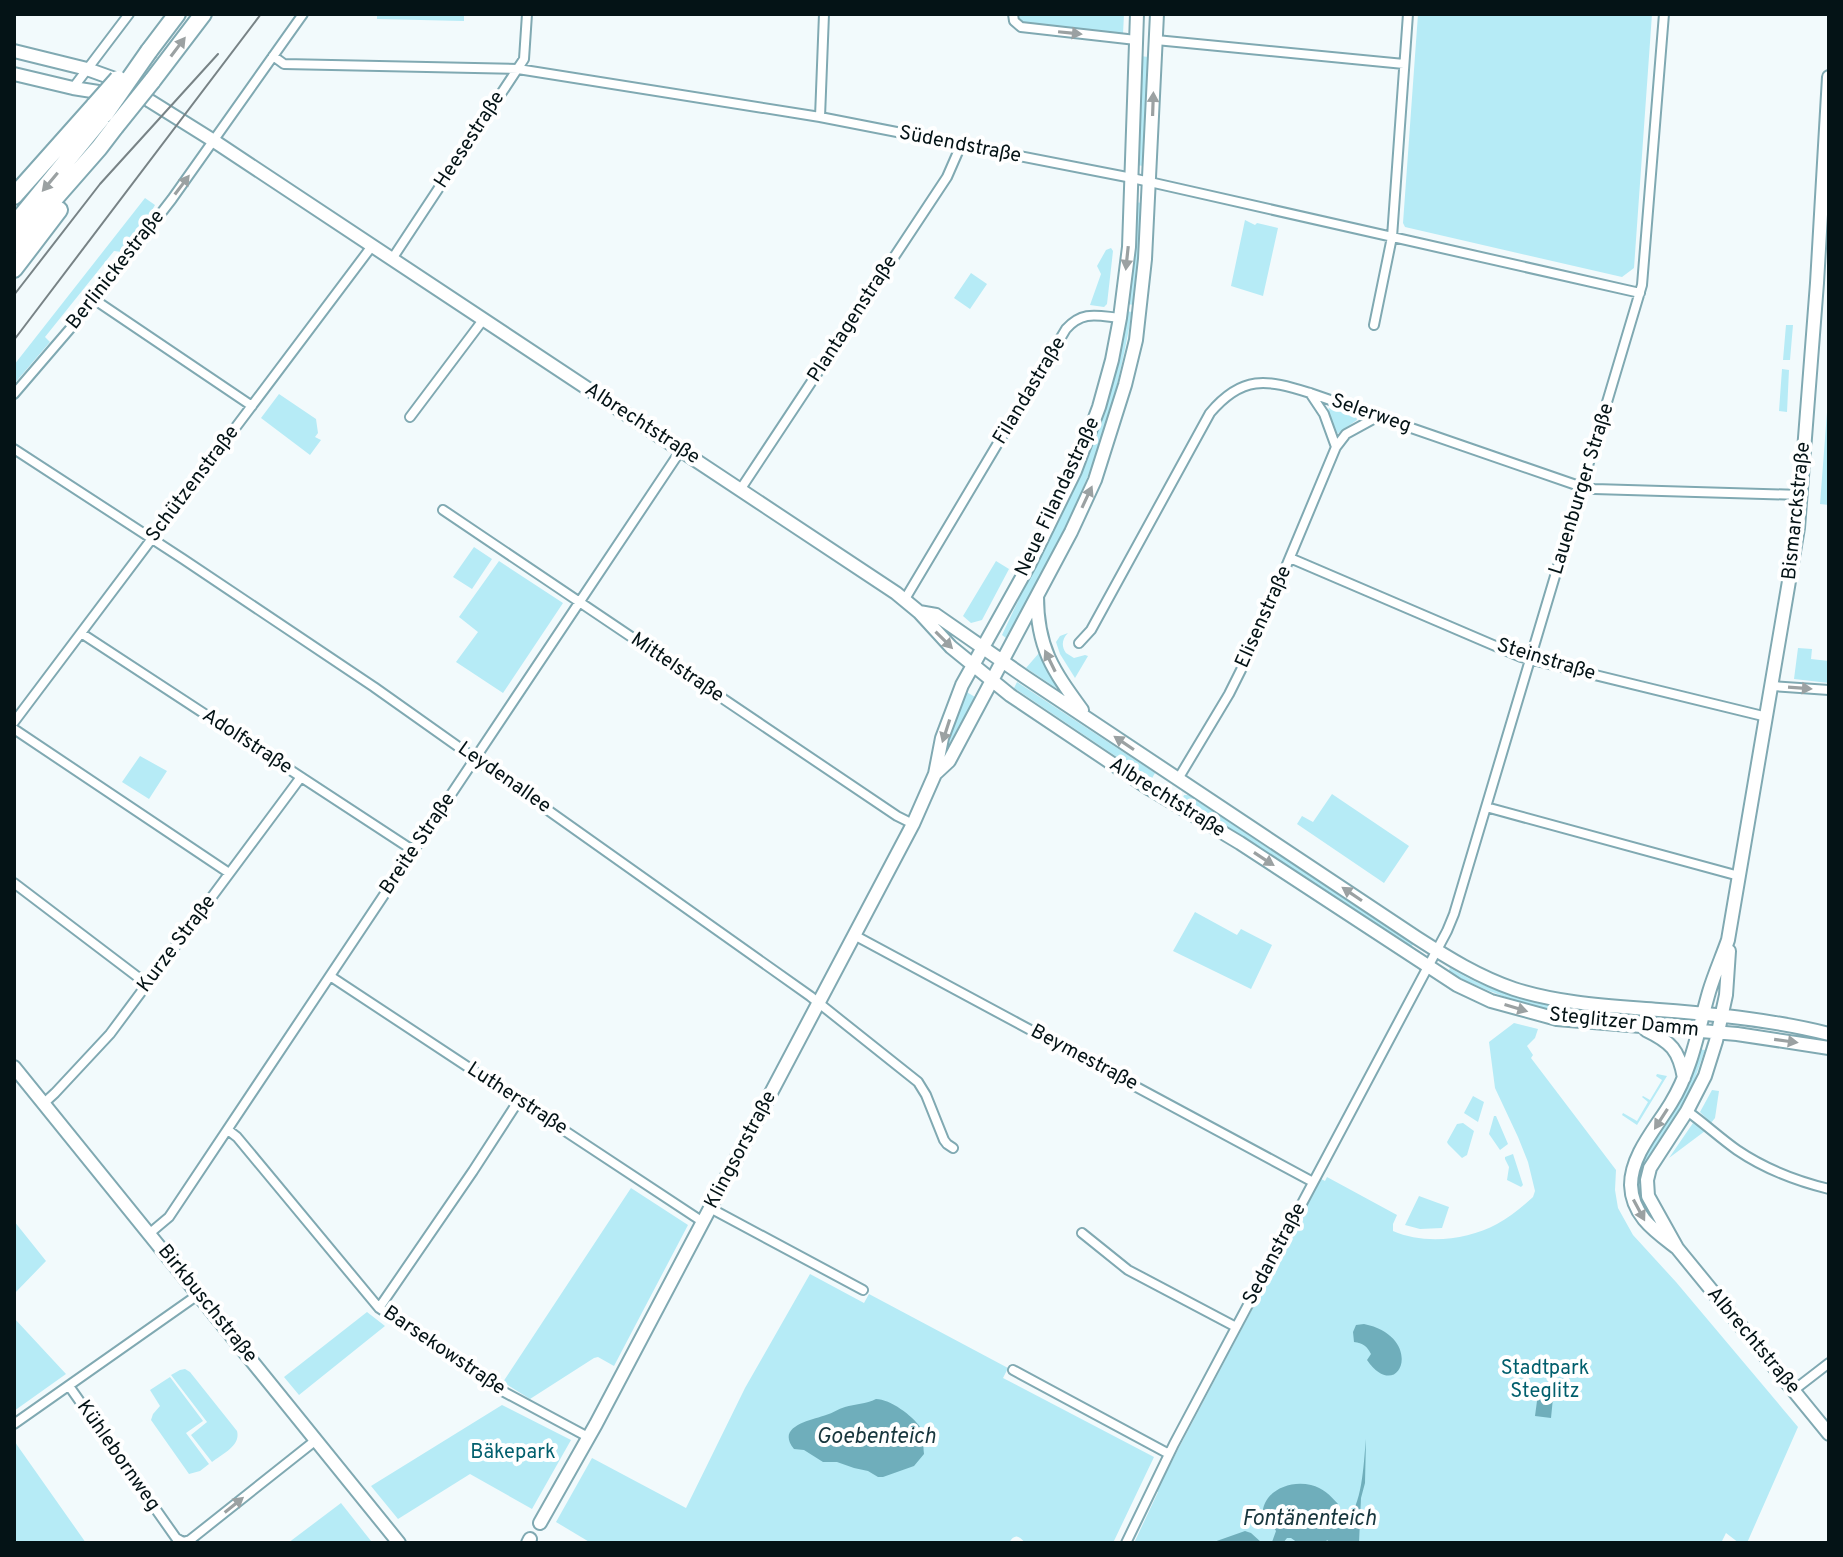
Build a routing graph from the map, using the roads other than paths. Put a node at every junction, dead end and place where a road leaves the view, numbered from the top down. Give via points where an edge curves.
1 (129, 14) edge
2 (177, 14) edge
3 (203, 14) edge
4 (303, 14) edge
5 (527, 14) edge
6 (824, 14) edge
7 (1013, 14) edge
8 (1137, 14) edge
9 (1157, 14) edge
10 (1408, 14) edge
11 (1664, 14) edge
12 (1136, 40) junction
13 (1156, 40) junction
14 (14, 51) edge
15 (149, 51) junction
16 (273, 56) junction
17 (1404, 64) junction
18 (87, 69) junction
19 (518, 69) junction
20 (14, 74) edge
21 (1829, 77) edge
22 (73, 88) junction
23 (90, 90) junction
24 (150, 101) junction
25 (820, 117) junction
26 (214, 141) junction
27 (961, 145) junction
28 (99, 148) junction
29 (1132, 178) junction
30 (1150, 182) junction
31 (14, 196) edge
32 (14, 225) edge
33 (1392, 237) junction
34 (14, 245) edge
35 (372, 246) junction
36 (392, 259) junction
37 (14, 269) edge
38 (1640, 293) junction
39 (95, 300) junction
40 (1120, 318) junction
41 (483, 320) junction
42 (1374, 325) dead end
43 (1310, 393) junction
44 (14, 394) edge
45 (252, 406) junction
46 (1378, 416) junction
47 (410, 417) dead end
48 (1336, 447) junction
49 (14, 449) edge
50 (681, 450) junction
51 (1582, 487) junction
52 (740, 490) junction
53 (1801, 495) junction
54 (443, 510) dead end
55 (152, 539) junction
56 (1290, 558) junction
57 (1037, 593) junction
58 (905, 599) junction
59 (579, 602) junction
60 (919, 612) junction
61 (81, 633) junction
62 (1079, 643) dead end
63 (983, 647) junction
64 (1530, 660) junction
65 (1002, 661) junction
66 (972, 665) junction
67 (991, 682) junction
68 (1772, 686) junction
69 (1829, 690) edge
70 (1767, 717) junction
71 (1088, 720) junction
72 (14, 722) edge
73 (14, 729) edge
74 (476, 758) junction
75 (935, 774) junction
76 (301, 777) junction
77 (1182, 782) junction
78 (1174, 804) junction
79 (1486, 807) junction
80 (913, 824) junction
81 (414, 851) junction
82 (229, 873) junction
83 (1739, 876) junction
84 (14, 883) edge
85 (854, 935) junction
86 (1728, 940) junction
87 (1437, 950) junction
88 (1427, 967) junction
89 (330, 976) junction
90 (147, 984) junction
91 (819, 1002) junction
92 (1703, 1014) junction
93 (1721, 1016) junction
94 (1635, 1025) junction
95 (1699, 1031) junction
96 (1718, 1033) junction
97 (1829, 1034) edge
98 (1829, 1048) edge
99 (14, 1067) edge
100 (1684, 1079) junction
101 (519, 1100) junction
102 (43, 1104) junction
103 (1687, 1111) junction
104 (228, 1130) junction
105 (953, 1148) dead end
106 (1313, 1182) junction
107 (1829, 1189) edge
108 (710, 1208) junction
109 (703, 1222) junction
110 (150, 1233) junction
111 (1082, 1233) dead end
112 (1677, 1248) junction
113 (863, 1290) dead end
114 (199, 1294) junction
115 (379, 1308) junction
116 (1236, 1327) junction
117 (1829, 1363) edge
118 (1013, 1370) dead end
119 (69, 1386) junction
120 (1794, 1390) junction
121 (14, 1424) edge
122 (1829, 1434) edge
123 (588, 1437) junction
124 (316, 1440) junction
125 (1169, 1454) junction
126 (540, 1523) dead end
127 (399, 1543) edge
128 (1126, 1543) edge

1 - 18 street
2 - 15 highway
28 -> 3 highway, bridge
4 - 16 street, Berlinickestraße
5 - 19 street, Heesestraße via 526,54
6 - 25 street
7 -> 12 street via 1021,27
8 - 12 main road
9 - 13 main road
10 - 17 street
11 - 38 street, Lauenburger Straße
12 - 29 main road
13 - 17 street
30 -> 13 main road
14 - 18 main road, Albrechtstraße
15 - 31 highway, bridge
15 -> 32 highway, bridge
16 - 19 street, Südendstraße via 284,64
16 - 26 street, Berlinickestraße
17 - 33 street
18 - 22 street
18 - 23 street
18 - 24 main road, Albrechtstraße via 126,83
19 - 25 street, Südendstraße
19 - 36 street, Heesestraße
20 - 22 main road, Albrechtstraße
21 - 53 main road, Bismarckstraße
22 - 23 main road, Albrechtstraße
23 - 24 main road, Albrechtstraße
24 - 26 main road, Albrechtstraße
25 - 27 street, Südendstraße
26 - 35 main road, Albrechtstraße
39 -> 26 street, Berlinickestraße
27 - 29 street, Südendstraße
27 - 52 street, Plantagenstraße via 947,177
28 - 34 highway
28 - 37 highway
29 - 30 street, Südendstraße
29 -> 40 main road
30 - 33 street, Südendstraße
57 -> 30 main road, Neue Filandastraße via 1095,480 1117,413 1136,340
33 - 38 street, Südendstraße
33 - 42 street
35 - 36 main road, Albrechtstraße
35 - 45 street, Schützenstraße
36 - 41 main road, Albrechtstraße
38 - 51 street, Lauenburger Straße
39 - 44 street, Berlinickestraße
39 - 45 street
40 - 58 street, Filandastraße via 1083,316 1066,329
40 - 63 main road, Neue Filandastraße via 1099,407 1075,471
41 - 47 street
41 - 50 main road, Albrechtstraße
43 - 46 street, Selerweg
43 - 48 street
43 - 62 street, Selerweg via 1258,383 1223,397
45 - 55 street, Schützenstraße
46 - 48 street, Elisenstraße via 1346,434
46 - 51 street, Selerweg
48 - 56 street, Elisenstraße
49 - 55 street, Leydenallee
50 - 52 main road, Albrechtstraße
50 - 59 street, Breite Straße
51 - 53 street, Selerweg
51 - 64 street, Lauenburger Straße
52 - 58 main road, Albrechtstraße
53 - 68 main road, Bismarckstraße
54 - 59 street, Mittelstraße
55 - 61 street, Schützenstraße
55 - 74 street, Leydenallee
56 - 64 street, Steinstraße
56 - 77 street, Elisenstraße via 1245,664
57 - 65 main road, Neue Filandastraße
71 -> 57 main road via 1046,654
58 - 60 main road, Albrechtstraße
59 - 74 street, Breite Straße
59 - 80 street, Mittelstraße
60 - 63 main road, Albrechtstraße via 936,615
60 -> 66 main road, Albrechtstraße
61 - 72 street, Schützenstraße
61 - 76 street, Adolfstraße
63 - 65 main road, Albrechtstraße
63 - 66 main road, Neue Filandastraße
64 - 70 street, Steinstraße
64 - 79 street, Lauenburger Straße
65 - 67 main road, Neue Filandastraße
65 - 71 main road, Albrechtstraße
66 - 67 main road, Albrechtstraße
66 -> 75 main road, Klingsorstraße via 942,738
67 - 75 main road, Klingsorstraße via 949,761
67 - 78 main road, Albrechtstraße
68 -> 69 street
68 - 70 main road, Bismarckstraße
70 - 83 main road, Bismarckstraße
77 -> 71 main road, Albrechtstraße
73 - 82 street
74 - 81 street, Breite Straße
74 - 91 street, Leydenallee
75 - 80 main road, Klingsorstraße
76 - 81 street, Adolfstraße
76 - 82 street, Kurze Straße
77 - 78 main road
87 -> 77 main road, Albrechtstraße
78 -> 88 main road, Albrechtstraße
79 - 83 street
79 - 87 street, Lauenburger Straße via 1454,914
80 - 85 main road, Klingsorstraße
81 - 89 street, Breite Straße
82 - 90 street, Kurze Straße
83 - 86 main road, Bismarckstraße
84 - 90 street
85 - 91 main road, Klingsorstraße
85 - 106 street, Beymestraße
86 - 92 main road, Bismarckstraße
86 - 93 main road, Bismarckstraße
87 - 88 street, Sedanstraße
87 - 92 main road, Steglitzer Damm via 1489,979 1548,998
88 -> 94 main road, Steglitzer Damm via 1480,996 1518,1009 1557,1019
88 - 106 street, Sedanstraße
89 - 101 street, Lutherstraße
89 - 104 street, Breite Straße
90 - 102 street, Kurze Straße via 110,1034
91 - 105 street, Leydenallee via 918,1082 944,1140
91 - 108 main road, Klingsorstraße
92 - 93 main road, Steglitzer Damm
92 - 95 main road, Bismarckstraße
93 - 96 main road, Bismarckstraße
93 - 97 main road, Steglitzer Damm
94 - 95 main road, Steglitzer Damm
94 - 100 main road via 1668,1042 1679,1056
95 - 96 main road, Steglitzer Damm
95 - 100 main road, Bismarckstraße
96 -> 98 main road, Steglitzer Damm
96 - 103 main road, Bismarckstraße
99 - 102 main road, Birkbuschstraße
100 -> 112 main road, Bismarckstraße via 1640,1152 1631,1188 1648,1225
101 - 109 street, Lutherstraße
101 - 115 street
102 - 110 main road, Birkbuschstraße
103 - 107 street via 1756,1161
103 - 112 main road, Bismarckstraße via 1647,1180 1651,1204
104 - 110 street, Breite Straße via 169,1217
104 - 115 street, Barsekowstraße
106 - 116 street, Sedanstraße
108 - 109 main road, Klingsorstraße
108 - 113 street
109 - 123 main road, Klingsorstraße
110 - 114 main road, Birkbuschstraße
111 - 116 street via 1128,1270
112 - 120 main road, Albrechtstraße
114 - 119 street
114 - 124 main road, Birkbuschstraße
115 - 123 street, Barsekowstraße via 493,1386
116 - 125 street, Sedanstraße
117 - 120 street
118 - 125 street
119 - 121 street
119 -> 124 street, Kühlebornweg via 183,1542
120 - 122 main road, Albrechtstraße
123 - 126 main road, Klingsorstraße
124 - 127 main road, Birkbuschstraße
125 - 128 street, Sedanstraße

